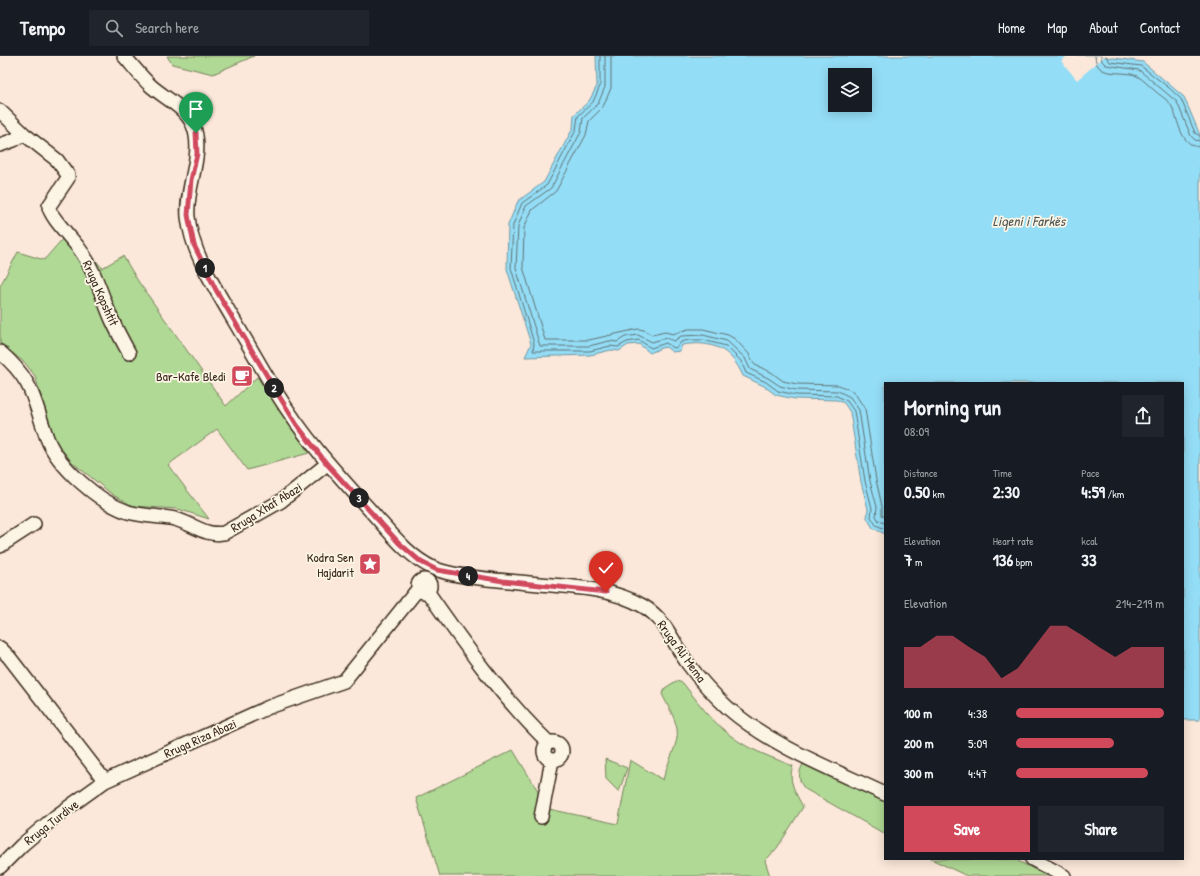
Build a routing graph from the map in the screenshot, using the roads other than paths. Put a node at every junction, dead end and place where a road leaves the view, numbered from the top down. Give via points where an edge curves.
1 (124, 56) edge
2 (0, 111) edge
3 (24, 134) junction
4 (0, 144) edge
5 (0, 352) edge
6 (129, 353) dead end
7 (327, 464) junction
8 (34, 524) dead end
9 (0, 546) edge
10 (430, 567) junction
11 (424, 586) junction
12 (0, 648) edge
13 (105, 781) junction
14 (884, 794) edge
15 (541, 817) dead end
16 (1034, 860) edge
17 (0, 867) edge
18 (1064, 876) edge

1 - 7 street, Rruga Ali Mema via 146,81 185,112 192,122 196,133 197,154 191,180 188,215 194,245 216,290 276,391 297,425
2 - 3 street, Rruga Kopshtit
3 - 4 street
3 - 6 street, Rruga Kopshtit via 57,160 68,175 48,206 49,212 87,259
5 - 7 street, Rruga Xhaf Abazi via 19,370 32,391 48,438 60,462 106,501 129,512 147,517 184,521 217,535 281,501
7 - 10 street, Rruga Ali Mema via 399,543
8 - 9 street
10 - 11 street, Rruga Riza Abazi
10 - 14 street, Rruga Ali Mema via 496,580 606,592 640,604 654,613 667,629 687,663 728,708 765,734
11 - 13 street, Rruga Riza Abazi via 344,681 268,707
11 - 15 street via 474,656 527,721 549,744 556,743 561,750 559,757 552,760
12 - 13 street
13 - 17 street, Rruga Turdive via 55,817
16 - 18 street

